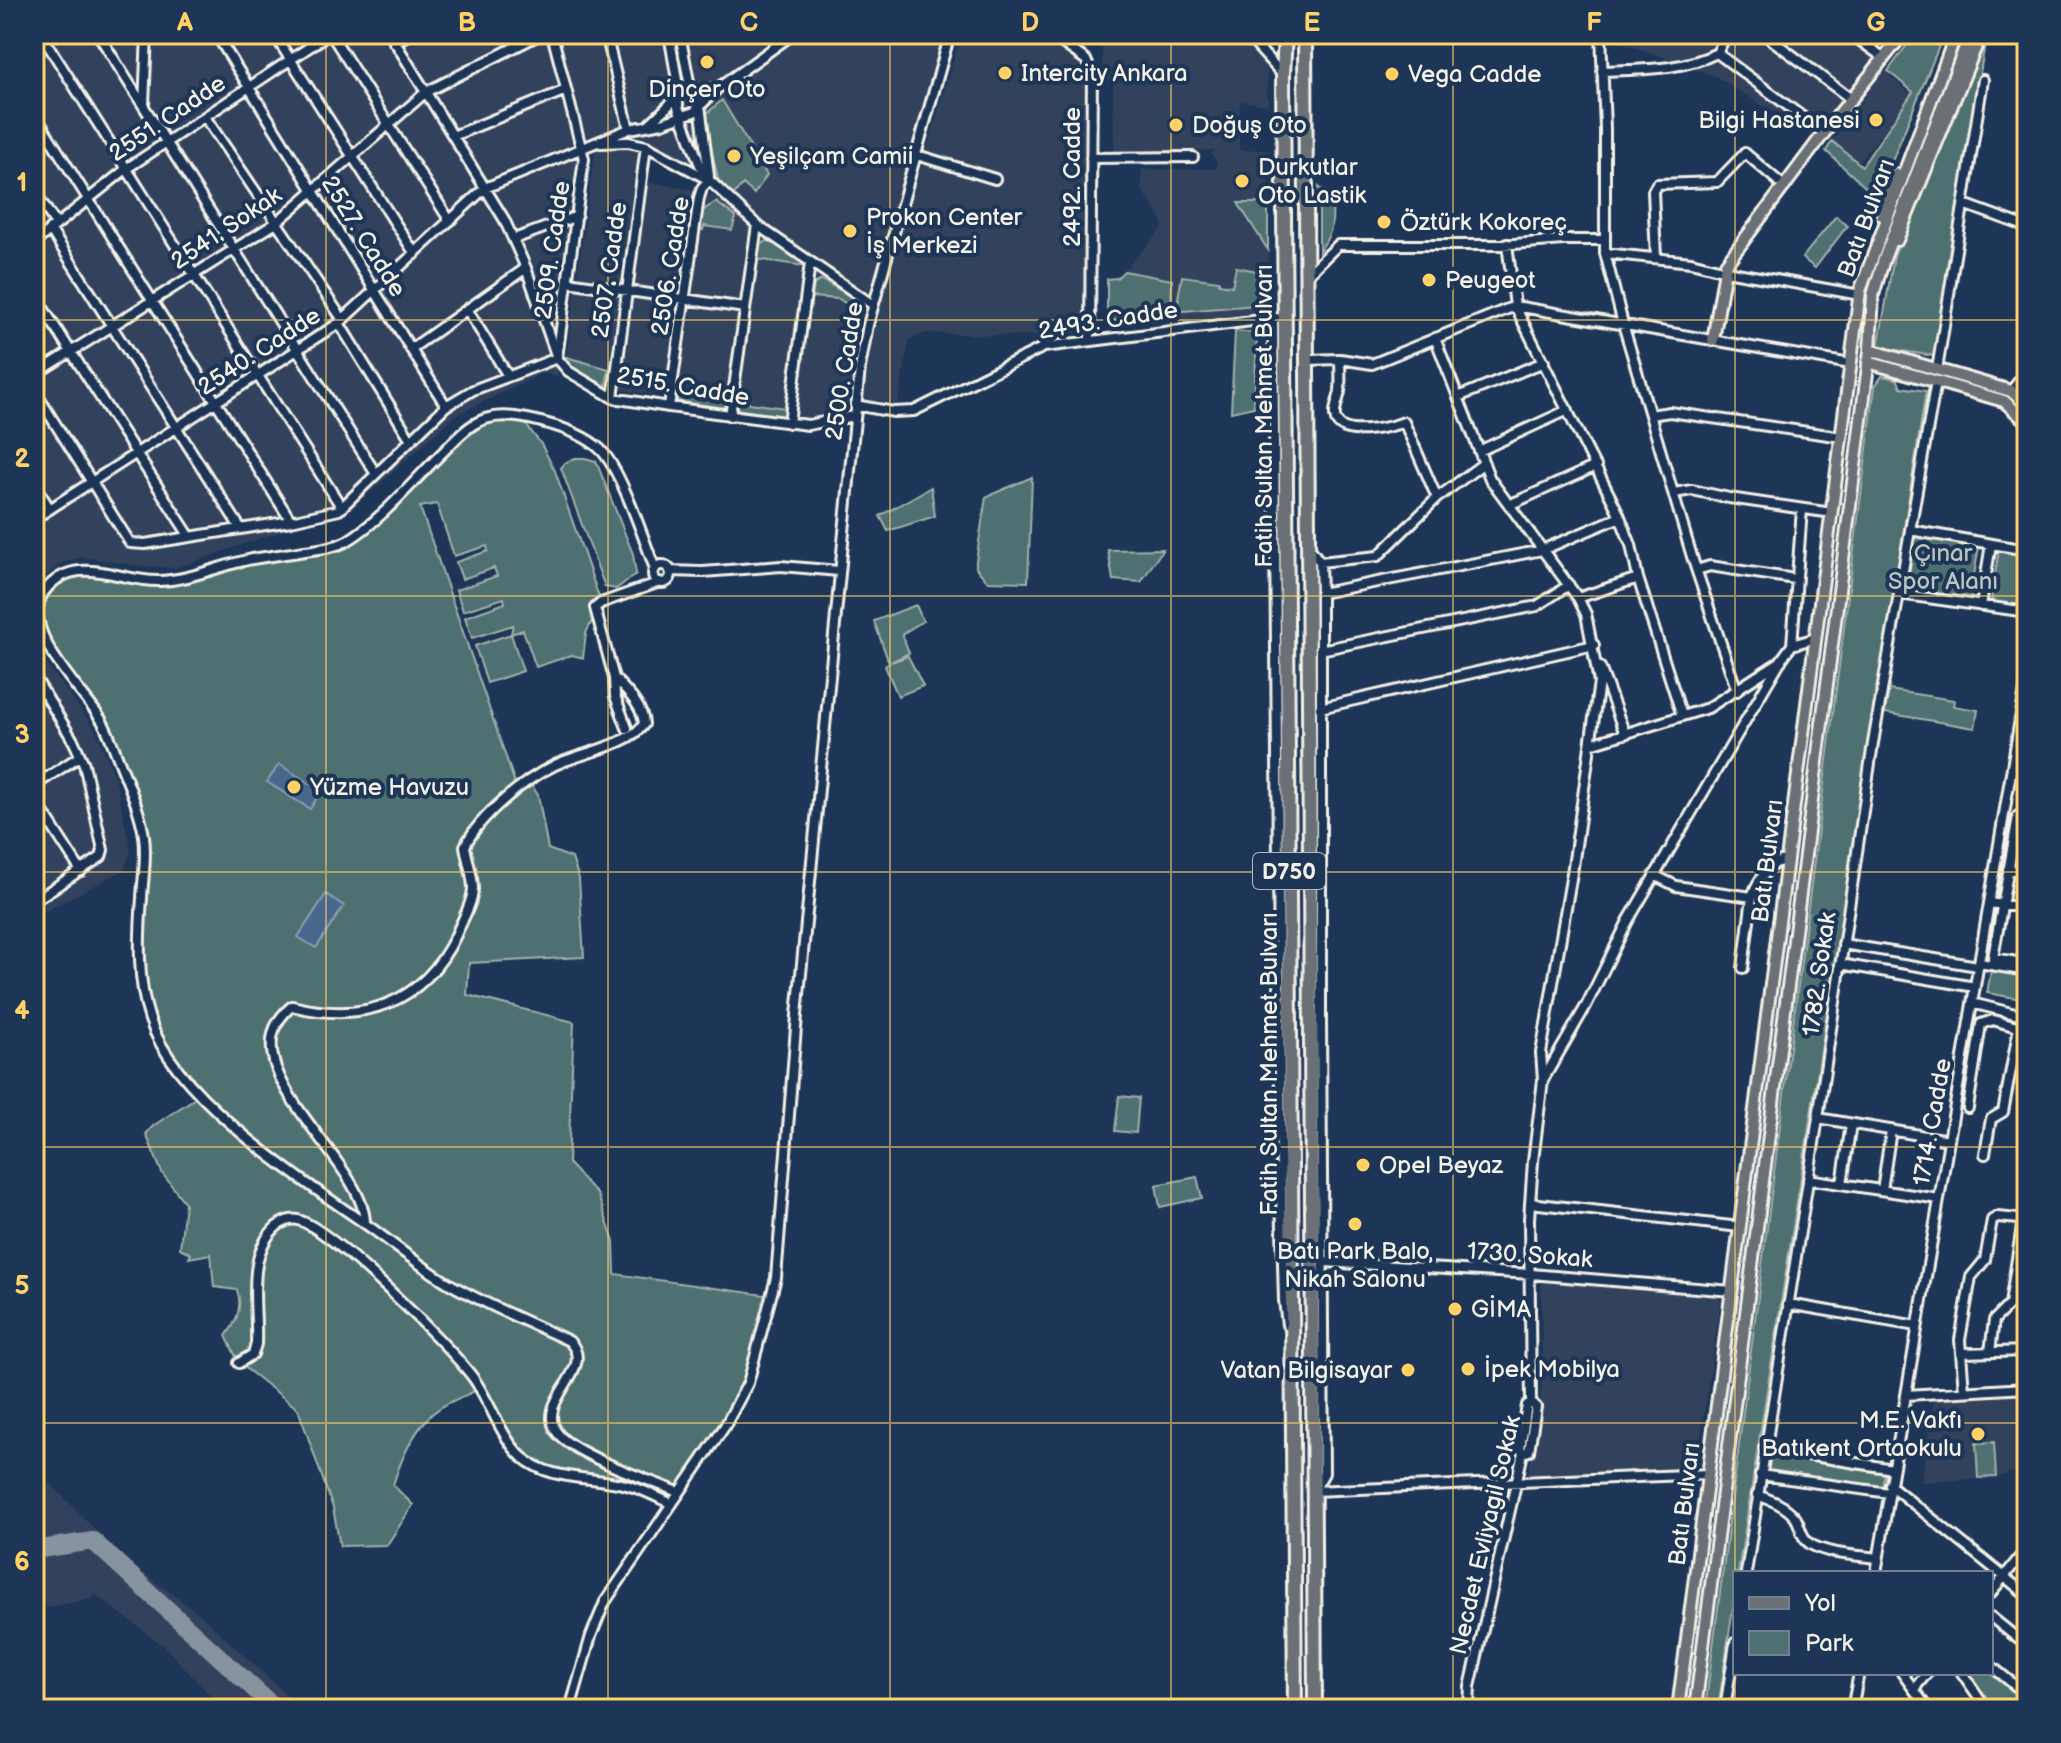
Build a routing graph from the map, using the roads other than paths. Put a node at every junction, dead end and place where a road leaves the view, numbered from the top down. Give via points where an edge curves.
1 (41, 34) edge
2 (98, 34) edge
3 (147, 34) edge
4 (216, 34) edge
5 (274, 34) edge
6 (330, 34) edge
7 (410, 34) edge
8 (541, 34) edge
9 (552, 34) edge
10 (606, 34) edge
11 (669, 34) edge
12 (680, 34) edge
13 (793, 34) edge
14 (950, 34) edge
15 (1050, 34) edge
16 (1234, 34) edge
17 (1276, 34) edge
18 (1285, 34) edge
19 (1305, 34) edge
20 (1601, 34) edge
21 (1727, 34) edge
22 (1764, 34) edge
23 (1851, 34) edge
24 (1903, 34) edge
25 (1950, 34) edge
26 (1956, 34) edge
27 (1970, 34) edge
28 (1981, 34) edge
29 (392, 38) edge
30 (1255, 44) junction
31 (1717, 53) junction
32 (1884, 58) junction
33 (291, 60) junction
34 (1602, 71) junction
35 (1283, 75) junction
36 (1983, 80) dead end
37 (248, 87) junction
38 (718, 88) junction
39 (566, 90) junction
40 (426, 92) junction
41 (691, 92) junction
42 (677, 98) junction
43 (1851, 99) junction
44 (144, 107) junction
45 (699, 109) junction
46 (34, 113) edge
47 (205, 117) junction
48 (681, 117) junction
49 (648, 125) junction
50 (389, 126) junction
51 (629, 129) junction
52 (1824, 133) junction
53 (453, 136) junction
54 (166, 141) junction
55 (646, 146) junction
56 (581, 147) junction
57 (917, 155) junction
58 (353, 157) junction
59 (1193, 157) dead end
60 (1091, 158) junction
61 (126, 169) junction
62 (995, 179) dead end
63 (709, 180) junction
64 (1785, 187) junction
65 (485, 188) junction
66 (34, 191) edge
67 (313, 191) junction
68 (88, 197) junction
69 (1964, 204) junction
70 (577, 216) junction
71 (450, 221) junction
72 (276, 223) junction
73 (757, 225) junction
74 (1883, 225) junction
75 (53, 226) junction
76 (2027, 227) edge
77 (514, 239) junction
78 (1603, 240) junction
79 (34, 243) edge
80 (1507, 244) junction
81 (234, 249) junction
82 (1887, 250) junction
83 (1605, 253) junction
84 (415, 254) junction
85 (1656, 258) junction
86 (810, 263) junction
87 (526, 268) junction
88 (1726, 271) junction
89 (194, 275) junction
90 (1307, 275) junction
91 (568, 282) junction
92 (627, 290) junction
93 (375, 291) junction
94 (34, 294) edge
95 (1860, 295) junction
96 (684, 299) junction
97 (153, 300) junction
98 (873, 305) junction
99 (1515, 306) junction
100 (745, 308) junction
101 (467, 309) junction
102 (1280, 317) junction
103 (341, 322) junction
104 (1623, 324) junction
105 (112, 326) junction
106 (1435, 338) junction
107 (1090, 340) junction
108 (1713, 340) junction
109 (411, 349) junction
110 (298, 350) junction
111 (1870, 350) junction
112 (71, 352) junction
113 (557, 358) junction
114 (1340, 359) junction
115 (1307, 360) junction
116 (1544, 362) junction
117 (1868, 362) junction
118 (1851, 364) junction
119 (2027, 371) edge
120 (34, 375) edge
121 (1937, 375) junction
122 (258, 376) junction
123 (508, 376) junction
124 (34, 390) edge
125 (2011, 391) junction
126 (1458, 397) junction
127 (613, 398) junction
128 (217, 403) junction
129 (855, 405) junction
130 (2027, 405) edge
131 (446, 406) junction
132 (669, 407) junction
133 (1568, 410) junction
134 (1650, 415) junction
135 (730, 416) junction
136 (854, 416) junction
137 (2027, 422) edge
138 (789, 423) junction
139 (177, 428) junction
140 (1842, 437) junction
141 (411, 440) junction
142 (1479, 451) junction
143 (136, 454) junction
144 (1484, 463) junction
145 (1596, 466) junction
146 (376, 474) junction
147 (92, 482) junction
148 (34, 484) edge
149 (1674, 493) junction
150 (1437, 498) junction
151 (1509, 505) junction
152 (342, 508) junction
153 (50, 509) junction
154 (1802, 509) junction
155 (1832, 513) junction
156 (1620, 517) junction
157 (34, 519) edge
158 (291, 521) junction
159 (241, 529) junction
160 (1910, 530) junction
161 (190, 537) junction
162 (1991, 544) junction
163 (1307, 545) junction
164 (1542, 550) junction
165 (2027, 550) edge
166 (1320, 562) junction
167 (1697, 570) junction
168 (839, 571) junction
169 (703, 572) junction
170 (659, 575) junction
171 (1638, 578) junction
172 (1795, 579) junction
173 (1569, 585) junction
174 (1321, 593) junction
175 (1899, 594) junction
176 (1578, 598) junction
177 (1981, 606) junction
178 (2027, 612) edge
179 (1816, 638) junction
180 (1594, 645) junction
181 (1792, 645) junction
182 (1320, 650) junction
183 (1781, 660) junction
184 (1597, 661) junction
185 (34, 676) edge
186 (614, 678) junction
187 (2027, 678) edge
188 (1737, 691) junction
189 (1320, 708) junction
190 (1682, 716) junction
191 (2023, 723) edge
192 (627, 728) dead end
193 (1625, 734) junction
194 (1591, 744) junction
195 (80, 756) junction
196 (34, 786) edge
197 (34, 798) edge
198 (2018, 816) dead end
199 (1787, 860) junction
200 (2008, 869) junction
201 (81, 871) junction
202 (2027, 872) edge
203 (1654, 875) junction
204 (1752, 897) junction
205 (34, 901) edge
206 (1989, 903) junction
207 (2002, 904) junction
208 (2027, 908) edge
209 (1843, 944) junction
210 (2017, 962) dead end
211 (1840, 964) junction
212 (1978, 964) junction
213 (1743, 968) dead end
214 (2027, 971) edge
215 (1975, 987) junction
216 (1972, 1003) junction
217 (2027, 1017) edge
218 (2023, 1029) edge
219 (1543, 1080) junction
220 (1968, 1108) dead end
221 (1818, 1118) junction
222 (1851, 1124) junction
223 (1891, 1130) junction
224 (1949, 1140) junction
225 (1985, 1154) dead end
226 (1808, 1179) junction
227 (1842, 1184) junction
228 (1882, 1190) junction
229 (1323, 1198) junction
230 (1939, 1199) junction
231 (1530, 1203) junction
232 (365, 1224) junction
233 (1740, 1227) junction
234 (1312, 1247) junction
235 (1324, 1262) junction
236 (1531, 1274) junction
237 (1732, 1291) junction
238 (1788, 1304) junction
239 (1917, 1326) junction
240 (2027, 1351) edge
241 (1990, 1352) junction
242 (1963, 1353) junction
243 (239, 1363) dead end
244 (2027, 1388) edge
245 (1964, 1391) junction
246 (1906, 1395) junction
247 (1764, 1448) junction
248 (1893, 1469) junction
249 (1708, 1474) junction
250 (1760, 1475) junction
251 (1517, 1483) junction
252 (1890, 1489) junction
253 (1313, 1491) junction
254 (679, 1492) junction
255 (1757, 1495) junction
256 (672, 1504) junction
257 (2027, 1548) edge
258 (1878, 1558) junction
259 (1746, 1571) edge
260 (1876, 1571) edge
261 (2004, 1576) junction
262 (1993, 1590) edge
263 (2027, 1595) edge
264 (1993, 1619) edge
265 (2027, 1646) edge
266 (1733, 1656) edge
267 (1993, 1668) edge
268 (1859, 1675) edge
269 (1904, 1675) edge
270 (1925, 1675) edge
271 (1963, 1675) edge
272 (1914, 1689) junction
273 (2027, 1695) edge
274 (1470, 1707) edge
275 (570, 1709) edge
276 (1295, 1709) edge
277 (1315, 1709) edge
278 (1678, 1709) edge
279 (1695, 1709) edge
280 (1725, 1709) edge
281 (1852, 1709) edge
282 (1928, 1709) edge
283 (1987, 1709) edge

1 - 61 street
2 - 44 street
3 - 44 street
4 - 37 street, 2527. Cadde
5 - 33 street
6 - 33 street, 2551. Cadde
6 - 50 street
7 - 29 street
8 - 40 street, 2541. Sokak
9 - 39 street, 2509. Cadde
10 - 51 street
11 - 42 street
12 - 41 street
13 - 38 street
14 - 57 street, 2500. Cadde
15 - 60 street, 2492. Cadde via 1090,66
16 - 30 street
17 - 30 street
18 - 35 highway, Fatih Sultan Mehmet Bulvarı / D750
19 - 90 highway, Fatih Sultan Mehmet Bulvarı / D750
20 - 34 street
21 - 31 street
22 - 43 street
23 - 32 street
24 - 32 main road
25 - 74 main road via 1884,203
26 - 74 main road, Batı Bulvarı
27 - 82 main road, Batı Bulvarı
28 - 82 main road via 1900,236
29 - 40 street
30 - 35 street
31 - 34 street via 1674,68
31 - 52 street
32 - 43 main road
33 - 37 street, 2551. Cadde
33 - 58 street
34 - 78 street
35 - 102 highway, Fatih Sultan Mehmet Bulvarı / D750
36 - 69 street, 1782. Sokak
37 - 47 street, 2551. Cadde
37 - 67 street, 2527. Cadde
38 - 41 street
38 - 45 street
39 - 53 street
39 - 56 street, 2509. Cadde
40 - 50 street, 2541. Sokak
40 - 53 street
41 - 42 street
41 - 45 street
42 - 48 street
42 - 49 street
43 - 52 main road
44 - 54 street
45 - 48 street
45 - 63 street
46 - 68 street
47 - 54 street, 2551. Cadde
47 - 72 street
48 - 49 street
48 - 63 street
49 - 51 street
50 - 58 street, 2541. Sokak
50 - 71 street
51 - 56 street
52 - 64 main road
53 - 65 street
54 - 61 street, 2551. Cadde
54 - 81 street
55 - 56 street via 607,141
55 - 63 street
55 - 92 street, 2507. Cadde
56 - 65 street
56 - 70 street, 2509. Cadde via 584,169
57 - 62 street
57 - 98 street, 2500. Cadde
58 - 67 street, 2541. Sokak
58 - 84 street
59 - 60 street
60 - 107 street, 2492. Cadde
61 - 68 street, 2551. Cadde
61 - 89 street
63 - 73 street
63 - 96 street, 2506. Cadde via 699,198
64 - 85 street via 1745,153 1717,182 1657,184
64 - 88 main road via 1726,264
65 - 71 street, 2540. Cadde
65 - 77 street
66 - 75 street
67 - 72 street, 2541. Sokak
67 - 93 street, 2527. Cadde
68 - 75 street, 2551. Cadde
68 - 97 street
69 - 76 street
69 - 121 street, 1782. Sokak
70 - 77 street
70 - 91 street, 2509. Cadde
71 - 84 street, 2540. Cadde
72 - 81 street, 2541. Sokak
72 - 103 street
73 - 86 street
73 - 100 street
74 - 95 main road, Batı Bulvarı
75 - 79 street, 2551. Cadde
75 - 105 street
77 - 87 street
78 - 80 street
78 - 83 street
80 - 90 street via 1338,245
80 - 99 street
81 - 89 street, 2541. Sokak
81 - 110 street
82 - 111 main road, Batı Bulvarı via 1873,295
83 - 85 street
83 - 104 street
84 - 93 street, 2540. Cadde
85 - 88 street
86 - 98 street
86 - 138 street
87 - 101 street
87 - 113 street
88 - 95 street
88 - 108 main road
89 - 97 street, 2541. Sokak
89 - 122 street
90 - 115 highway, Fatih Sultan Mehmet Bulvarı / D750
91 - 92 street
91 - 113 street, 2509. Cadde
92 - 96 street
92 - 127 street, 2507. Cadde
93 - 103 street, 2540. Cadde
93 - 109 street, 2527. Cadde
94 - 112 street
95 - 118 main road, Batı Bulvarı
96 - 100 street
96 - 132 street, 2506. Cadde
97 - 105 street, 2541. Sokak
97 - 128 street
98 - 129 street, 2500. Cadde
99 - 104 street
99 - 106 street
99 - 116 street
100 - 135 street
101 - 109 street
101 - 123 street
102 - 107 street, 2493. Cadde
102 - 276 highway, Fatih Sultan Mehmet Bulvarı / D750
103 - 110 street, 2540. Cadde
103 - 141 street
104 - 108 street
104 - 134 street
105 - 112 street, 2541. Sokak
105 - 139 street
106 - 114 street via 1372,364
106 - 126 street
107 - 129 street, 2493. Cadde via 1035,350 914,411
108 - 118 street
109 - 131 street, 2527. Cadde
110 - 122 street, 2540. Cadde
110 - 146 street
111 - 117 main road, Batı Bulvarı
111 - 121 main road
112 - 120 street, 2541. Sokak
112 - 143 street
113 - 123 street
113 - 127 street, 2515. Cadde via 568,371
114 - 115 street
114 - 150 street via 1338,426 1364,430 1404,422
115 - 163 highway, Fatih Sultan Mehmet Bulvarı / D750
116 - 126 street
116 - 133 street
117 - 121 main road
117 - 279 main road, Batı Bulvarı
118 - 140 main road, Batı Bulvarı
119 - 125 street
121 - 125 main road
121 - 137 main road via 2004,401
121 - 160 street, 1782. Sokak
122 - 128 street, 2540. Cadde
122 - 152 street
123 - 131 street
124 - 147 street
125 - 130 main road
126 - 142 street
127 - 132 street, 2515. Cadde
128 - 139 street, 2540. Cadde
128 - 158 street
129 - 136 street, 2500. Cadde
131 - 141 street
132 - 135 street, 2515. Cadde
133 - 142 street
133 - 145 street
134 - 140 street via 1670,412
134 - 149 street
135 - 138 street, 2515. Cadde
136 - 138 street, 2515. Cadde
136 - 168 street, 2500. Cadde
139 - 143 street, 2540. Cadde
139 - 159 street
140 - 155 main road, Batı Bulvarı
141 - 146 street
142 - 144 street
143 - 147 street, 2540. Cadde
143 - 161 street
144 - 150 street
144 - 151 street
145 - 151 street
145 - 156 street
146 - 152 street
147 - 153 street, 2540. Cadde
147 - 161 street via 130,543
148 - 153 street
149 - 154 street via 1692,490
149 - 167 street
150 - 166 street via 1378,556
151 - 164 street
152 - 158 street
153 - 157 street, 2540. Cadde
154 - 155 street
154 - 172 street
155 - 179 main road, Batı Bulvarı
156 - 164 street
156 - 171 street
158 - 159 street
159 - 161 street
160 - 162 street
160 - 175 street, 1782. Sokak
162 - 165 street
162 - 177 street
163 - 166 street
163 - 234 highway, Fatih Sultan Mehmet Bulvarı / D750
164 - 173 street
164 - 174 street
166 - 174 street
167 - 172 street via 1710,566
167 - 188 street
168 - 169 street via 781,566
168 - 254 street, 2500. Cadde via 776,1278 748,1383
169 - 170 street
169 - 170 street
170 - 186 street via 638,591 595,608
170 - 232 street via 604,452 557,426 500,417 480,420 462,433 347,541 173,580 142,581 81,569 66,573 43,593 40,627 63,671 103,722 144,833 142,989 153,1028 171,1060 229,1122
171 - 176 street
171 - 190 street
172 - 181 street
173 - 176 street
173 - 182 street via 1537,606
174 - 182 street
175 - 177 street
175 - 209 street, 1782. Sokak
176 - 180 street
177 - 178 street
179 - 181 street
179 - 199 main road, Batı Bulvarı
180 - 184 street
180 - 189 street
181 - 183 street
182 - 189 street
183 - 188 street
183 - 203 street
184 - 193 street
184 - 194 street, Necdet Evliyagil Sokak
185 - 195 street
186 - 192 street
186 - 232 street via 635,702 644,724 630,737 528,780 472,834 465,846 471,901 449,949 425,979 384,1006 354,1013 292,1006 276,1025 272,1058 282,1081 350,1177
187 - 191 street, 1714. Cadde
188 - 190 street
189 - 229 street
190 - 193 street
191 - 206 street, 1714. Cadde
193 - 194 street
194 - 219 street, Necdet Evliyagil Sokak via 1541,1053
195 - 196 street
195 - 201 street via 103,850
197 - 201 street
198 - 200 street
199 - 204 street via 1773,864
199 - 233 main road, Batı Bulvarı
200 - 202 street
200 - 207 street
201 - 205 street
203 - 204 street via 1676,886
203 - 219 street
204 - 213 street
206 - 207 street
206 - 212 street, 1714. Cadde
207 - 208 street
207 - 210 street via 1993,958
209 - 211 street, 1782. Sokak
209 - 212 street
211 - 215 street
211 - 221 street, 1782. Sokak
212 - 214 street
212 - 215 street, 1714. Cadde
215 - 216 street, 1714. Cadde
216 - 217 street
216 - 224 street, 1714. Cadde
218 - 220 street via 1993,1020 1981,1024
218 - 225 street via 2003,1112 1991,1119
219 - 231 street, Necdet Evliyagil Sokak
221 - 222 street
221 - 226 street, 1782. Sokak
222 - 223 street
222 - 227 street
223 - 224 street
223 - 228 street
224 - 230 street, 1714. Cadde
226 - 227 street
226 - 238 street, 1782. Sokak
227 - 228 street
228 - 230 street
229 - 234 street
229 - 235 street
230 - 239 street, 1714. Cadde
231 - 233 street
231 - 236 street, Necdet Evliyagil Sokak
232 - 254 street via 450,1283 569,1341 577,1362 554,1407 557,1432 586,1453
233 - 237 main road, Batı Bulvarı
234 - 253 highway, Fatih Sultan Mehmet Bulvarı / D750
235 - 236 street, 1730. Sokak
235 - 253 street via 1324,1473
236 - 237 street, 1730. Sokak
236 - 251 street, Necdet Evliyagil Sokak via 1531,1403 1536,1407
237 - 249 main road, Batı Bulvarı
238 - 239 street
238 - 247 street, 1782. Sokak
239 - 246 street, 1714. Cadde
240 - 241 street
241 - 242 street
241 - 242 street via 1994,1320 2010,1304 2019,1219 1992,1220 1985,1260 1971,1277 1960,1340
242 - 245 street
243 - 256 street via 253,1354 256,1344 260,1251 276,1227 296,1219 364,1266 451,1353 473,1377 523,1457 555,1474 632,1487
244 - 245 street
245 - 246 street
246 - 248 street, 1714. Cadde
247 - 248 street
247 - 250 street, 1782. Sokak
248 - 252 street, 1714. Cadde
249 - 251 street
249 - 278 main road, Batı Bulvarı
250 - 252 street
250 - 255 street, 1782. Sokak
251 - 253 street
251 - 274 street, Necdet Evliyagil Sokak via 1470,1687
252 - 258 street, 1714. Cadde
252 - 261 street
253 - 277 highway, Fatih Sultan Mehmet Bulvarı / D750
254 - 256 street, 2500. Cadde
255 - 258 street via 1797,1519 1811,1544
255 - 259 street, 1782. Sokak
256 - 275 street, 2500. Cadde via 605,1602
257 - 261 street
258 - 260 street, 1714. Cadde
261 - 262 street
261 - 263 street
264 - 265 street
266 - 280 street
267 - 273 street
268 - 281 street
269 - 272 street
270 - 272 street
271 - 283 street
272 - 282 street

